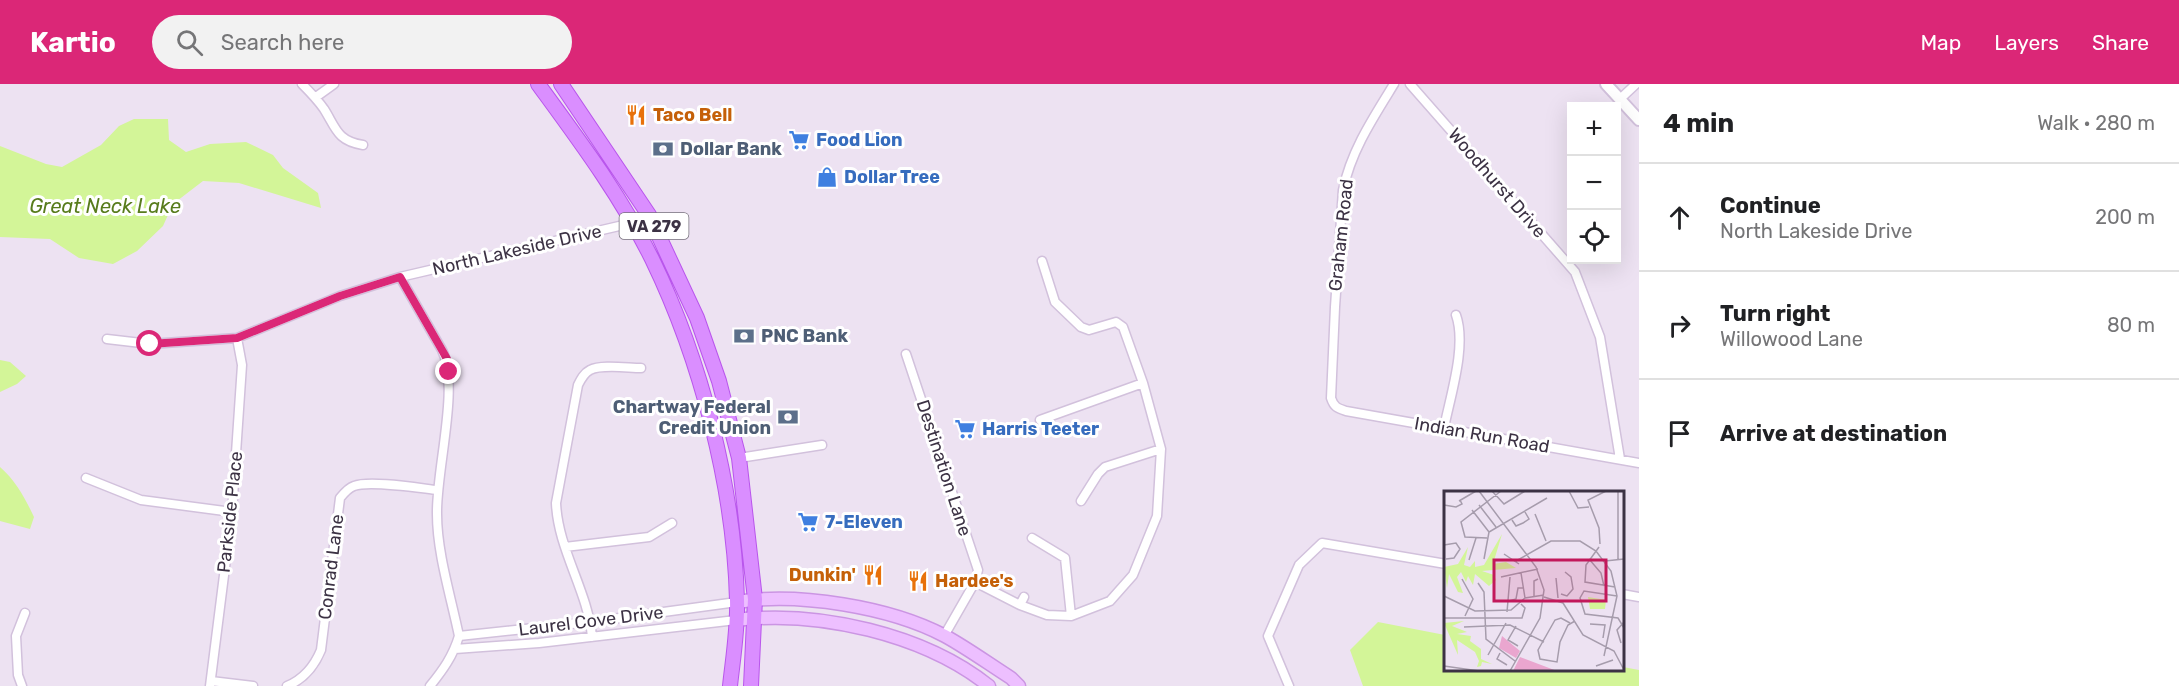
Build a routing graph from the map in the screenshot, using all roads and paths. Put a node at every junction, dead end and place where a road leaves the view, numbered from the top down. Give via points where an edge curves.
1 (302, 84) edge
2 (333, 84) edge
3 (538, 84) edge
4 (561, 84) edge
5 (1394, 84) edge
6 (1410, 84) edge
7 (1606, 84) edge
8 (1636, 84) edge
9 (316, 98) junction
10 (1620, 99) junction
11 (1639, 120) edge
12 (363, 145) dead end
13 (649, 215) junction
14 (632, 224) junction
15 (1042, 261) dead end
16 (400, 277) junction
17 (1456, 315) dead end
18 (237, 338) junction
19 (107, 339) dead end
20 (906, 354) dead end
21 (640, 368) dead end
22 (1143, 383) junction
23 (1331, 398) joint
24 (1040, 420) dead end
25 (1444, 429) junction
26 (822, 445) dead end
27 (1161, 449) junction
28 (739, 458) junction
29 (1620, 459) junction
30 (1639, 463) edge
31 (87, 478) dead end
32 (437, 490) junction
33 (1081, 501) dead end
34 (232, 512) junction
35 (672, 523) dead end
36 (1032, 538) dead end
37 (565, 547) junction
38 (1444, 564) edge
39 (975, 582) junction
40 (1624, 594) edge
41 (1639, 597) edge
42 (755, 599) junction
43 (737, 602) junction
44 (25, 613) dead end
45 (1071, 616) junction
46 (755, 617) junction
47 (736, 620) junction
48 (590, 622) junction
49 (459, 636) junction
50 (944, 636) junction
51 (591, 637) junction
52 (455, 649) junction
53 (211, 683) edge
54 (22, 686) edge
55 (253, 686) edge
56 (286, 686) edge
57 (430, 686) edge
58 (730, 686) edge
59 (751, 686) edge
60 (989, 686) edge
61 (1019, 686) edge
62 (1289, 686) edge

1 - 9 street
2 - 9 street
3 - 14 main road, VA 279 via 590,154
4 - 13 main road, VA 279
5 - 23 street, Graham Road via 1361,138 1344,183
6 - 29 street, Woodhurst Drive via 1575,272 1600,337
7 - 10 street
8 - 10 street
9 - 12 street via 341,137
10 - 11 street
13 - 14 street, North Lakeside Drive
13 - 28 main road, VA 279 via 697,318
14 - 16 street, North Lakeside Drive
14 - 43 main road, VA 279 via 652,259 681,328 721,463 731,518
15 - 22 street via 1055,302 1081,327 1089,330 1116,322 1123,327
16 - 18 street, North Lakeside Drive via 340,296
16 - 32 street via 448,366 449,390
17 - 25 street via 1460,332 1458,358
18 - 19 street, North Lakeside Drive via 150,344
18 - 34 street, Parkside Place via 242,365
20 - 39 street, Destination Lane via 978,570
21 - 37 street via 590,370 578,385 556,503
22 - 24 street
22 - 27 street
23 - 25 street, Indian Run Road via 1336,408 1346,411
25 - 29 street, Indian Run Road
26 - 28 street
27 - 33 street via 1106,467
27 - 45 street via 1158,516 1133,575 1110,602
28 - 42 main road, VA 279
29 - 30 street, Indian Run Road
31 - 34 street via 141,500
32 - 49 street via 439,538
32 - 56 street, Conrad Lane via 368,484 345,491 340,498 321,650 307,674
34 - 53 street, Parkside Place
35 - 37 street via 649,537
36 - 45 street via 1065,558
37 - 48 street
38 - 62 street via 1322,543 1299,565 1268,636
39 - 45 street via 1047,615
39 - 50 street
40 - 41 street
42 - 43 main road
42 - 46 main road, VA 279
42 - 50 main road via 833,602
43 - 47 main road, VA 279
43 - 48 street, Laurel Cove Drive
44 - 54 street via 16,636
46 - 47 main road
46 - 59 main road, VA 279
46 - 60 main road via 869,629 934,652
47 - 51 street, Laurel Cove Drive
47 - 58 main road, VA 279
48 - 49 street, Laurel Cove Drive
48 - 51 street
49 - 52 street
50 - 61 main road
51 - 52 street, Laurel Cove Drive
52 - 57 street
53 - 55 street

